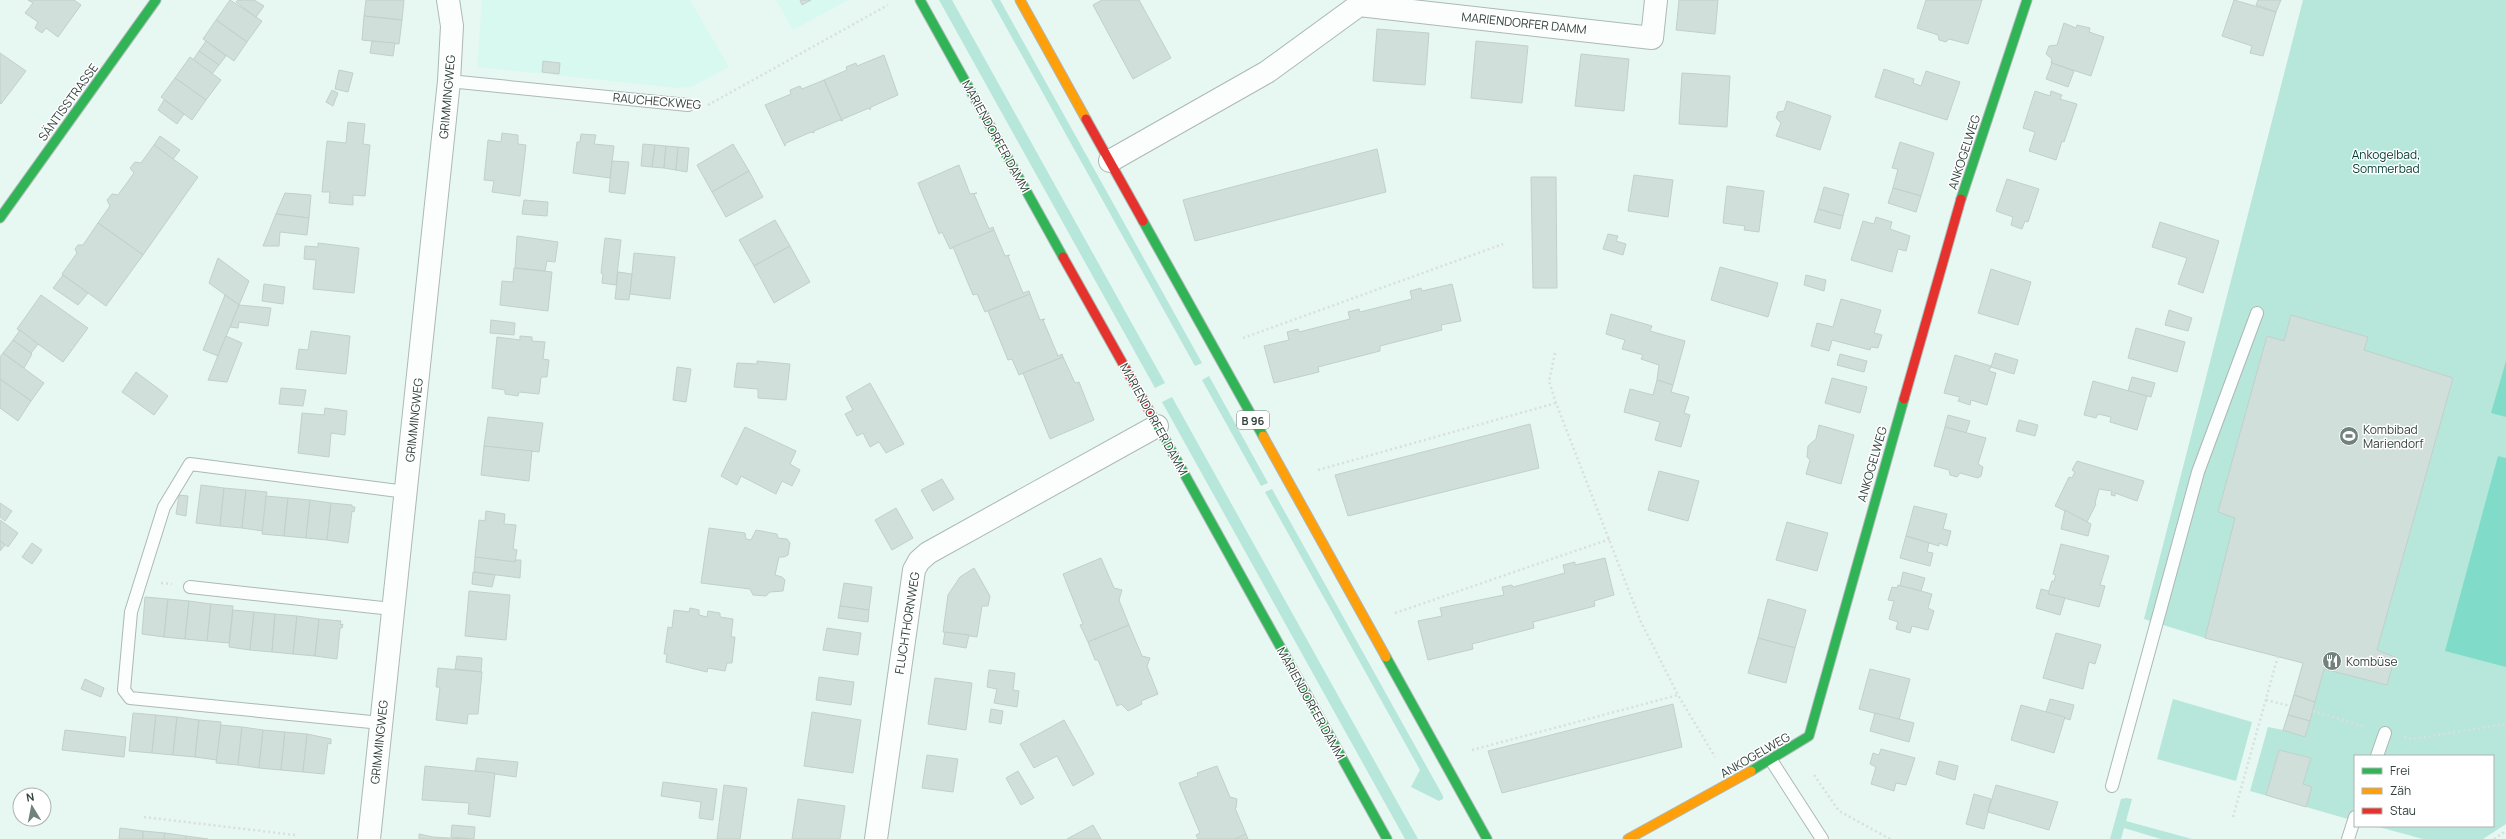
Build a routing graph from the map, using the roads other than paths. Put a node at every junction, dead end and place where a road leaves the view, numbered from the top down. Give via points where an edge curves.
1 (156, 0) edge
2 (448, 0) edge
3 (920, 0) edge
4 (1020, 0) edge
5 (1656, 0) edge
6 (2026, 0) edge
7 (1360, 3) edge
8 (449, 81) junction
9 (688, 105) road end
10 (1110, 161) junction
11 (0, 218) edge
12 (2257, 313) dead end
13 (1157, 426) junction
14 (406, 492) junction
15 (190, 587) road end
16 (392, 610) junction
17 (381, 723) junction
18 (2385, 733) road end
19 (2377, 755) edge
20 (1771, 760) junction
21 (2112, 786) dead end
22 (2354, 820) edge
23 (369, 839) edge
24 (876, 839) edge
25 (1387, 839) edge
26 (1487, 839) edge
27 (1628, 839) edge
28 (1822, 839) edge
29 (2348, 839) edge

1 - 11 main road, SÄNTISSTRASSE
2 - 8 street, GRIMMINGWEG via 452,26
3 - 13 main road, MARIENDORFER DAMM
4 - 10 main road, B 96
5 - 7 street, MARIENDORFER DAMM via 1652,38
6 - 20 main road, ANKOGELWEG via 1950,233 1815,720 1809,736
7 - 10 street, MARIENDORFER DAMM via 1267,72
8 - 9 lane, RAUCHECKWEG
8 - 14 street, GRIMMINGWEG
10 - 26 main road, B 96
12 - 21 lane via 2198,472
13 - 24 street, FLUCHTHORNWEG via 919,560 914,570
13 - 25 main road, MARIENDORFER DAMM
14 - 16 street, GRIMMINGWEG
14 - 17 lane via 190,464 164,507 131,612 124,690 130,698
15 - 16 lane
16 - 17 street, GRIMMINGWEG
17 - 23 street, GRIMMINGWEG
18 - 19 lane
20 - 27 main road, ANKOGELWEG
20 - 28 lane
22 - 29 lane

